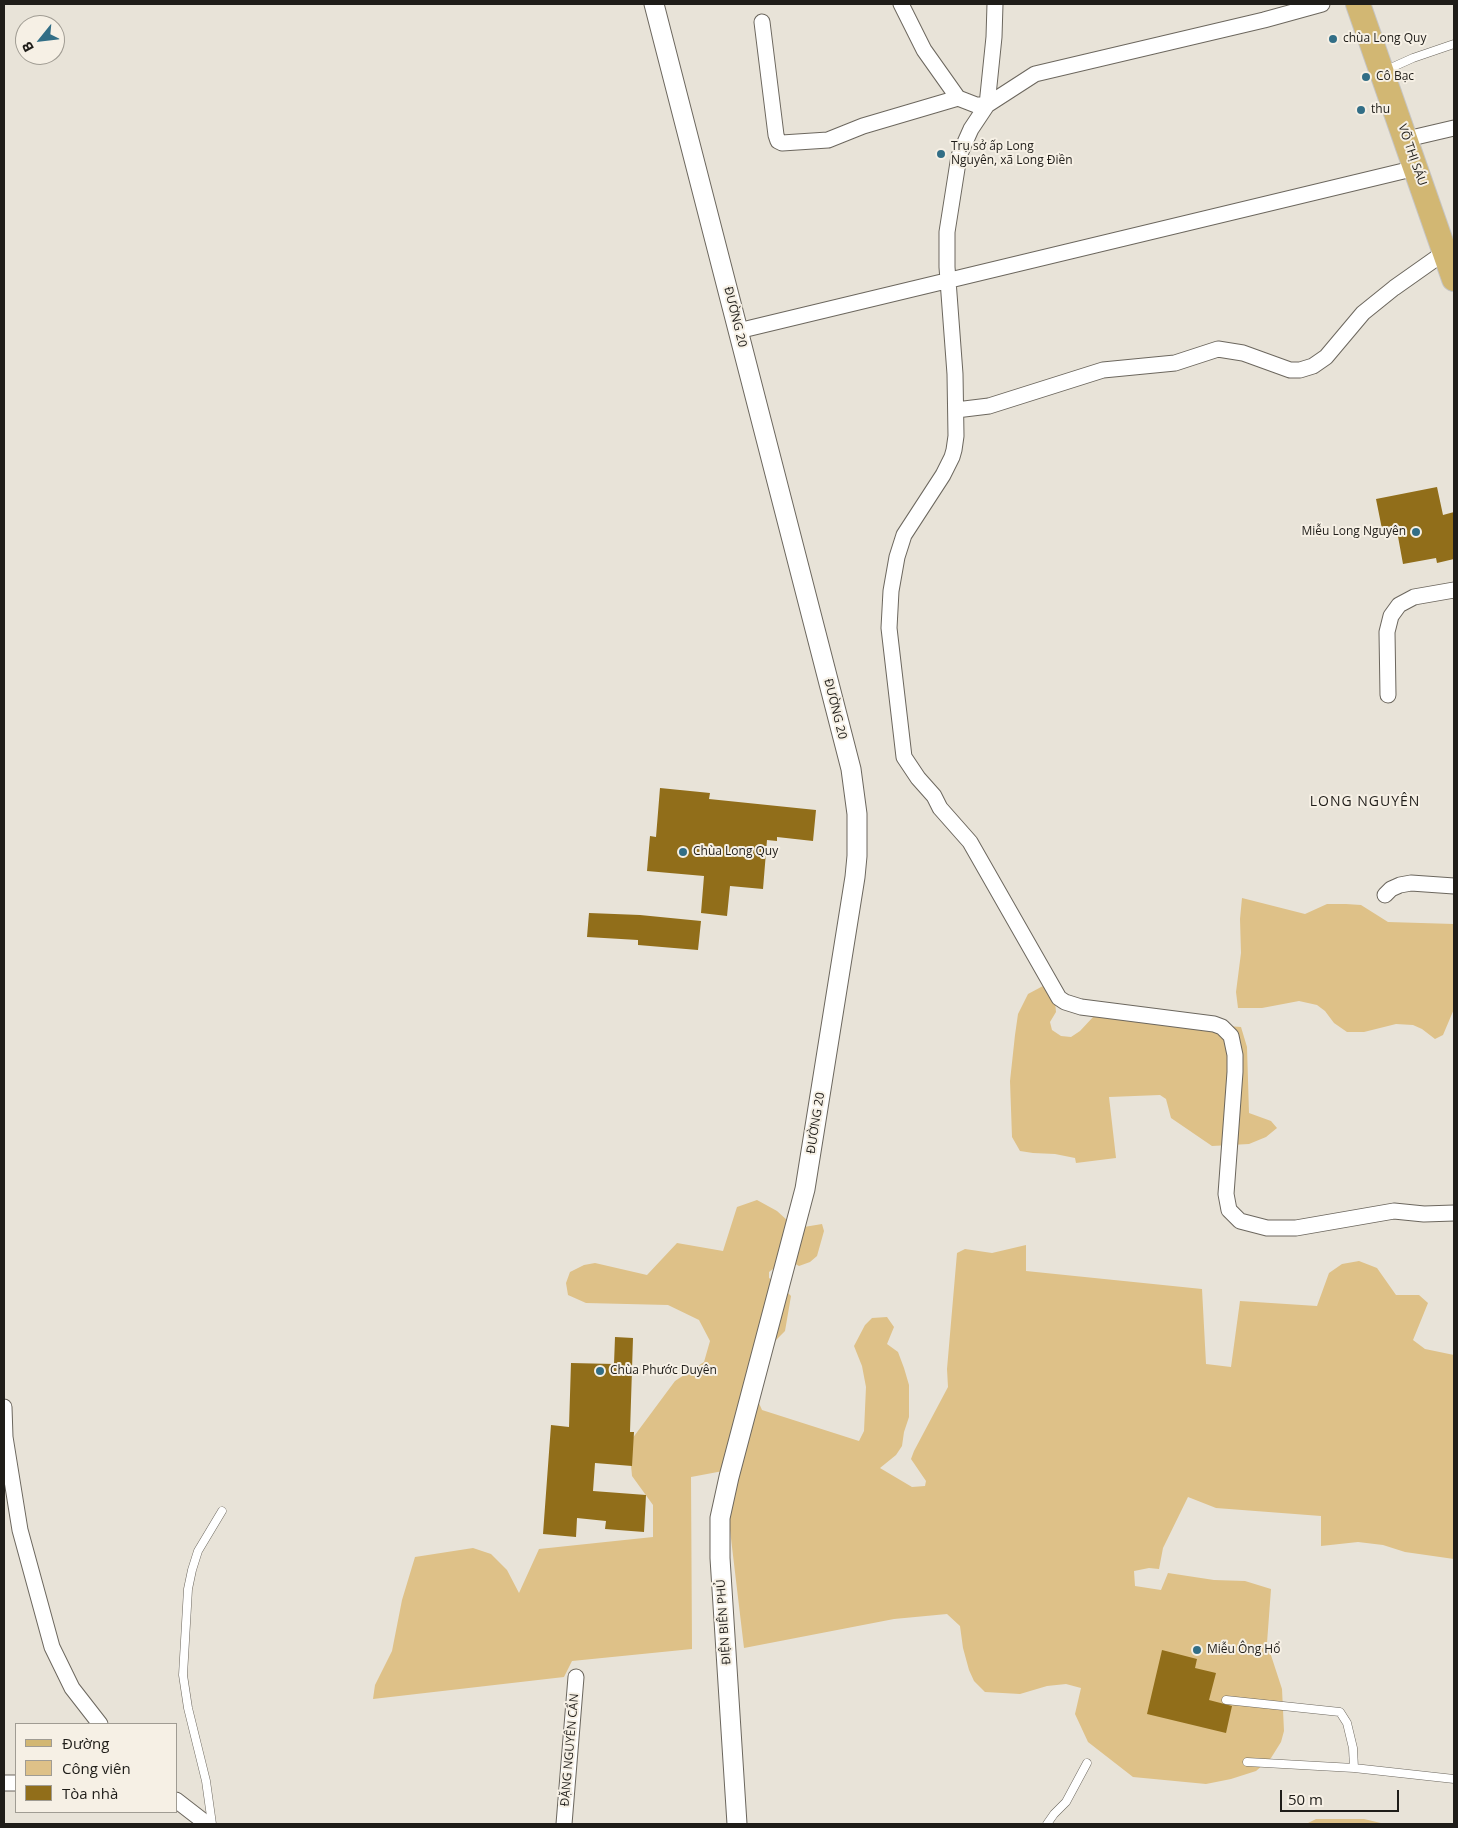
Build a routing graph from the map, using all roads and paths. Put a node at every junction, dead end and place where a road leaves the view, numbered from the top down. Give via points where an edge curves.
1 (654, 4) edge
2 (902, 4) edge
3 (995, 4) edge
4 (1322, 4) edge
5 (1358, 4) edge
6 (762, 22) dead end
7 (1454, 44) edge
8 (1382, 72) junction
9 (958, 98) junction
10 (987, 105) junction
11 (1454, 128) edge
12 (1407, 140) junction
13 (1416, 168) junction
14 (1445, 252) junction
15 (1454, 279) edge
16 (948, 280) junction
17 (738, 331) junction
18 (956, 410) junction
19 (1454, 590) edge
20 (1388, 695) dead end
21 (1454, 886) edge
22 (1385, 894) dead end
23 (1454, 1213) edge
24 (4, 1407) edge
25 (743, 1423) joint
26 (222, 1511) dead end
27 (576, 1676) dead end
28 (1226, 1700) dead end
29 (99, 1723) edge
30 (1247, 1762) dead end
31 (1087, 1763) dead end
32 (1354, 1768) junction
33 (1454, 1779) edge
34 (178, 1802) edge
35 (207, 1824) edge
36 (212, 1824) edge
37 (564, 1824) edge
38 (736, 1824) edge
39 (1047, 1824) edge

1 - 17 street, ĐƯỜNG 20
2 - 9 street via 924,50
3 - 10 street
4 - 10 street via 1035,74
5 - 8 main road, VÕ THỊ SÁU
6 - 9 street via 776,135 782,143 828,140 863,126
7 - 8 lane
8 - 12 main road, VÕ THỊ SÁU
9 - 10 street via 976,105
10 - 16 street via 959,156 947,232
11 - 12 street
12 - 13 main road, VÕ THỊ SÁU
13 - 14 main road, VÕ THỊ SÁU
13 - 16 street
14 - 15 main road, VÕ THỊ SÁU
14 - 18 street via 1363,313 1326,357 1313,366 1290,370 1242,353 1218,349 1175,363 1103,370 989,406
16 - 17 street
16 - 18 street
17 - 25 street, ĐƯỜNG 20 via 850,768 858,835 855,877 805,1189
18 - 23 street via 952,457 907,528 894,574 889,628 904,757 940,808 970,842 1058,998 1081,1007 1214,1024 1231,1036 1235,1072 1226,1194 1229,1210 1240,1221 1267,1228 1296,1228 1394,1211
19 - 20 street via 1414,597 1399,605 1391,616
21 - 22 street via 1411,883
24 - 29 street via 5,1437 20,1530 52,1647 72,1688
25 - 38 street, ĐIỆN BIÊN PHỦ via 724,1498 719,1538
26 - 36 lane via 198,1551 192,1570 183,1675
27 - 37 street, ĐẶNG NGUYÊN CẨN
28 - 32 lane via 1340,1712 1347,1723
30 - 32 lane
31 - 39 lane via 1066,1802
32 - 33 lane
34 - 35 street

